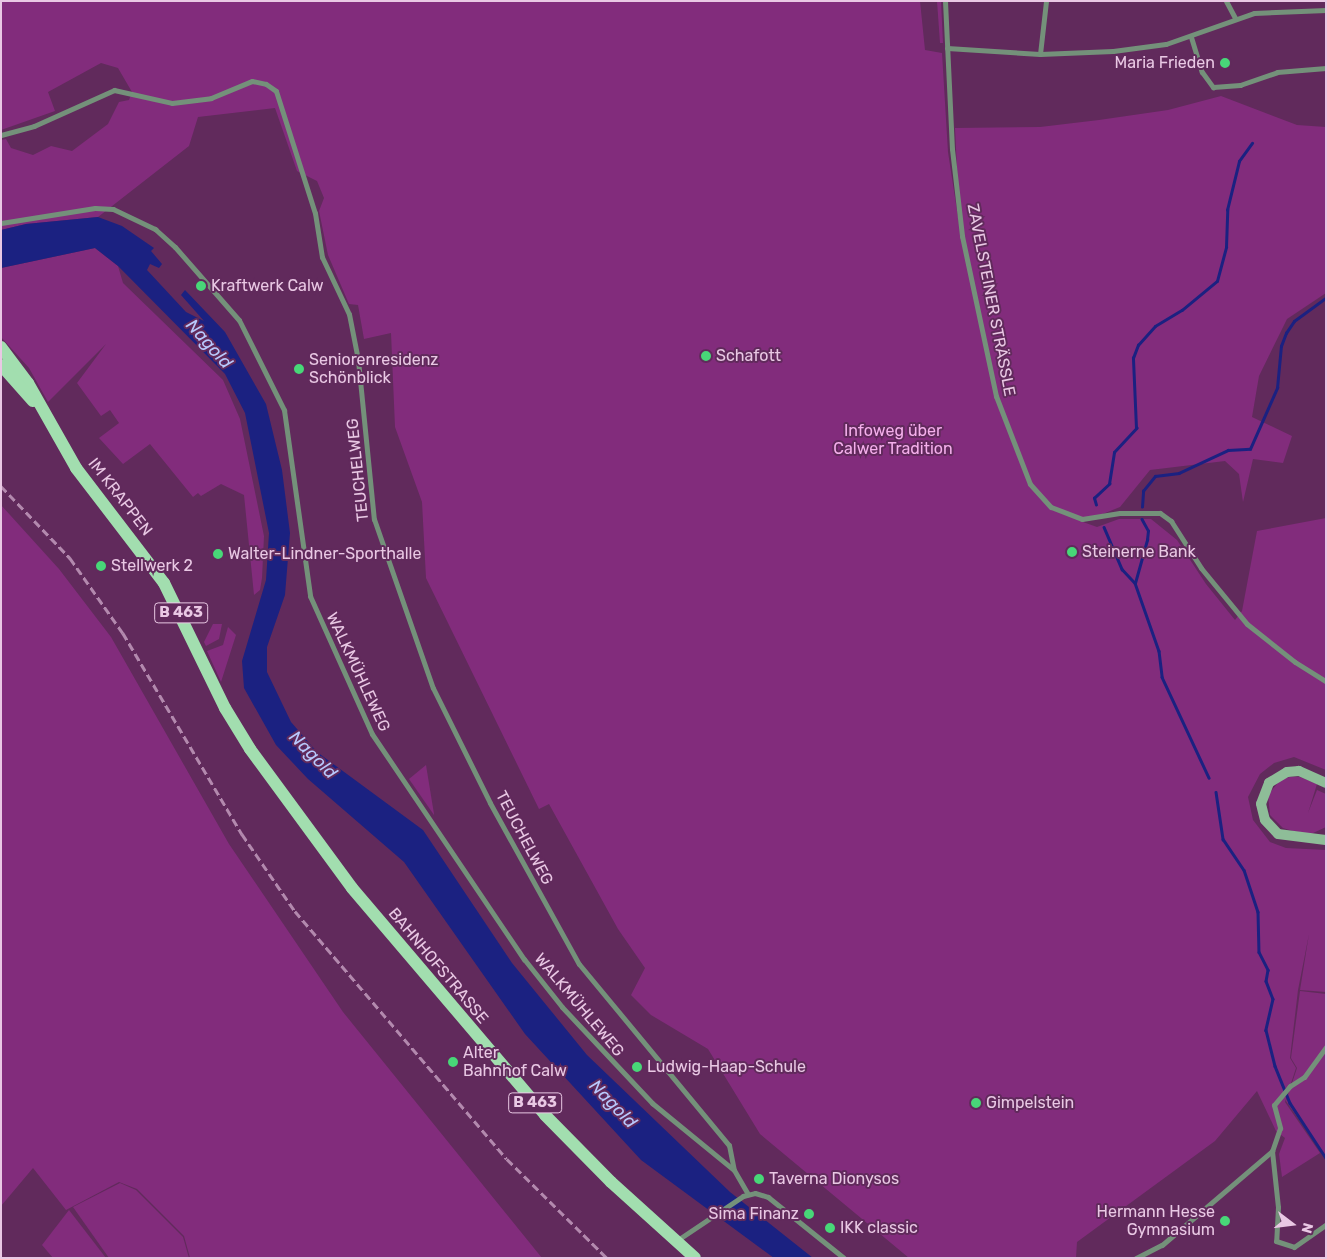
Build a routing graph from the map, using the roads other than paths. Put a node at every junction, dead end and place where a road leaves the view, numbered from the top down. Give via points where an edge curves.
1 (945, 1) edge
2 (1046, 1) edge
3 (1226, 1) edge
4 (1326, 10) edge
5 (1235, 18) junction
6 (1191, 37) junction
7 (947, 48) junction
8 (1040, 54) junction
9 (1326, 68) edge
10 (1, 135) edge
11 (1, 223) edge
12 (1, 347) edge
13 (1, 364) edge
14 (40, 408) junction
15 (1326, 682) edge
16 (215, 685) joint
17 (1326, 783) edge
18 (1326, 840) edge
19 (1326, 1047) edge
20 (1272, 1151) junction
21 (734, 1170) junction
22 (746, 1195) junction
23 (1326, 1226) edge
24 (676, 1241) junction
25 (695, 1258) edge
26 (844, 1258) edge
27 (1136, 1258) edge

1 - 7 street, ZAVELSTEINER STRÄSSLE
2 - 8 street
3 - 5 street
4 - 5 street via 1269,12
5 - 6 street
6 - 8 street via 1166,44
6 - 9 street via 1202,72 1212,86 1240,86 1277,72
7 - 8 street
7 - 15 street, ZAVELSTEINER STRÄSSLE via 952,148 962,236 996,396 1030,484 1050,507 1082,519 1120,513 1160,513 1171,521 1207,575 1247,624
10 - 21 street, TEUCHELWEG via 34,126 114,90 129,96 172,103 211,98 252,81 266,84 276,91 315,213 322,257 349,314 358,360 374,519 433,688 490,803 580,964 729,1145
11 - 21 street, WALKMÜHLEWEG via 95,208 120,212 155,229 175,247 239,320 284,410 310,596 372,734 524,959 562,1007 652,1103
12 - 14 main road, IM KRAPPEN / B 463 via 28,382
13 - 14 main road, IM KRAPPEN / B 463
14 - 16 main road, IM KRAPPEN / B 463 via 76,468 164,583
16 - 24 main road, BAHNHOFSTRASSE / B 463 via 250,749 380,923 545,1115
17 - 18 street via 1299,771 1287,772 1269,783 1261,804 1265,820 1278,834
19 - 20 street via 1304,1076 1274,1105 1280,1128
20 - 23 street via 1278,1207 1276,1241 1294,1247
20 - 27 street via 1162,1245
21 - 22 street, WALKMÜHLEWEG
22 - 24 street
22 - 26 street via 768,1197
24 - 25 main road, BAHNHOFSTRASSE / B 463

